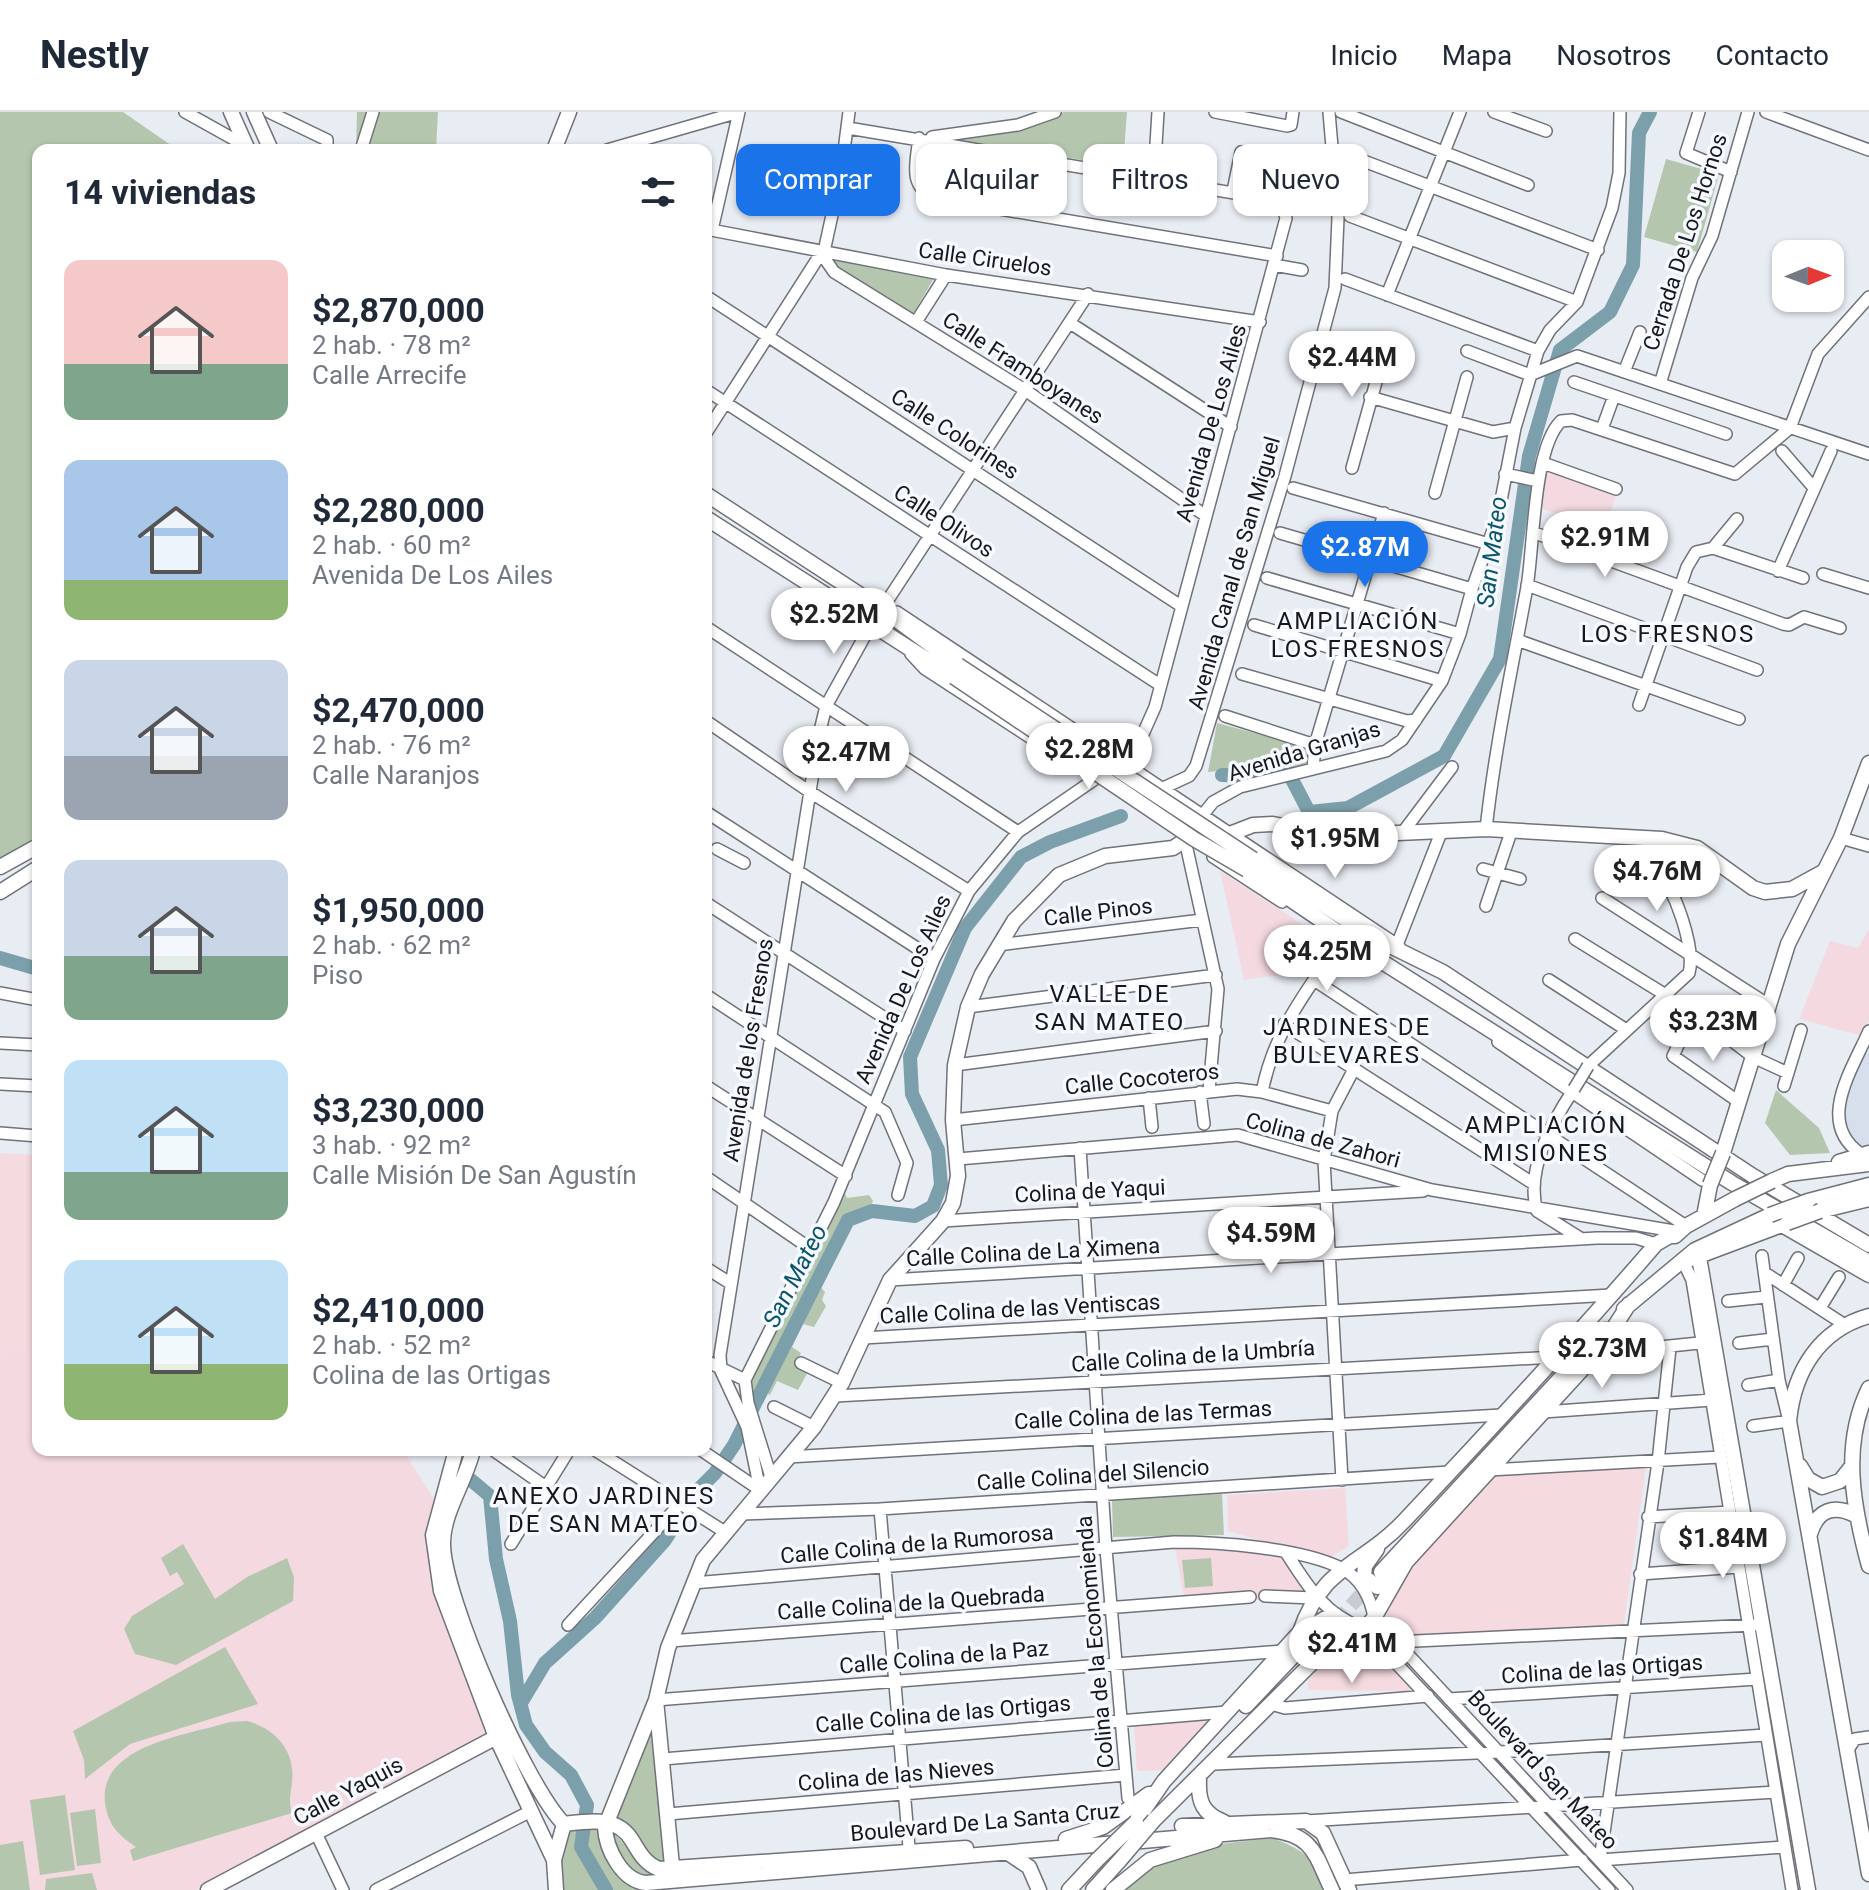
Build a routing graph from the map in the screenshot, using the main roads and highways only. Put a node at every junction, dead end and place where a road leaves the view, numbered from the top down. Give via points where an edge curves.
1 (231, 112) edge
2 (254, 112) edge
3 (564, 117) edge
4 (245, 144) edge
5 (268, 144) edge
6 (556, 144) edge
7 (566, 144) edge
8 (712, 498) edge
9 (712, 522) edge
10 (956, 671) junction
11 (1869, 763) edge
12 (32, 849) edge
13 (1250, 865) junction
14 (0, 867) edge
15 (32, 872) edge
16 (1823, 872) junction
17 (0, 892) edge
18 (1723, 1152) junction
19 (1866, 1157) edge
20 (1788, 1174) junction
21 (1869, 1185) edge
22 (1869, 1199) edge
23 (1814, 1206) junction
24 (1704, 1216) junction
25 (1779, 1221) junction
26 (1678, 1231) junction
27 (1869, 1245) edge
28 (1699, 1257) junction
29 (1869, 1262) edge
30 (1678, 1264) junction
31 (1869, 1275) edge
32 (1629, 1304) junction
33 (1869, 1316) edge
34 (1869, 1388) edge
35 (453, 1456) edge
36 (472, 1456) edge
37 (1797, 1460) junction
38 (1852, 1466) junction
39 (1855, 1515) junction
40 (1810, 1539) junction
41 (1379, 1546) junction
42 (438, 1554) junction
43 (1406, 1562) junction
44 (1869, 1566) edge
45 (1300, 1632) junction
46 (1319, 1656) junction
47 (656, 1700) junction
48 (502, 1734) junction
49 (1199, 1780) junction
50 (1164, 1781) junction
51 (1154, 1820) junction
52 (602, 1821) junction
53 (1136, 1821) junction
54 (1225, 1822) junction
55 (570, 1824) junction
56 (1243, 1831) junction
57 (1066, 1839) junction
58 (1007, 1853) junction
59 (910, 1858) junction
60 (554, 1860) junction
61 (1869, 1872) edge
62 (671, 1880) edge
63 (1342, 1887) edge
64 (208, 1890) edge
65 (556, 1890) edge
66 (1039, 1890) edge
67 (1069, 1890) edge
68 (1093, 1890) edge
69 (1113, 1890) edge
70 (1808, 1890) edge

1 - 4 main road
2 - 5 main road
3 - 6 main road
3 - 7 main road
8 - 10 main road via 883,606
9 - 10 main road via 900,642
10 - 13 main road, bridge
11 - 16 main road
12 - 14 main road
13 - 27 main road via 1443,972 1753,1176
13 - 29 main road via 1384,963 1732,1183
15 - 17 main road
16 - 18 main road via 1788,944
16 - 47 main road via 1792,889 1765,892 1679,842 1486,829 1332,836 1273,824 1185,840 1173,848 1105,856 1059,875 1014,921 968,1007 955,1065 957,1190 943,1221 890,1280 838,1390 814,1427 710,1548 670,1641
18 - 20 main road via 1757,1170
18 - 24 main road, bridge via 1706,1183
19 - 20 main road
20 - 24 main road, bridge
21 - 23 main road
22 - 23 main road
23 - 25 main road, bridge
24 - 26 main road
25 - 28 main road
25 - 30 main road via 1712,1240
25 - 31 main road
26 - 30 main road
26 - 32 main road via 1378,1570
26 - 41 main road via 1656,1244
28 - 30 main road
28 - 70 main road via 1708,1342 1764,1624
30 - 32 main road
32 - 43 main road via 1598,1352
33 - 37 main road via 1827,1335 1809,1358 1792,1396 1789,1421
34 - 38 main road via 1855,1421
35 - 42 main road via 435,1522
36 - 42 main road
37 - 38 main road via 1808,1479 1822,1487 1840,1481
37 - 40 main road
38 - 39 main road
39 - 40 main road via 1827,1510 1813,1523
39 - 44 main road
40 - 61 main road
41 - 43 main road via 1364,1571 1374,1586
41 - 45 main road via 1341,1568 1314,1598
42 - 48 main road via 446,1607
43 - 46 main road via 1369,1624
45 - 46 main road via 1321,1618 1335,1630
45 - 50 main road
46 - 49 main road
47 - 52 main road
47 - 62 main road
48 - 55 main road via 543,1799
48 - 60 main road
48 - 64 main road, Calle Yaquis
49 - 51 main road
49 - 54 main road via 1202,1807
50 - 53 main road
50 - 57 main road via 1117,1819
51 - 53 main road via 1320,1634
51 - 68 main road, bridge
52 - 55 main road
52 - 62 main road via 625,1832 652,1866
52 - 62 main road, Boulevard De La Santa Cruz via 626,1876 639,1883
53 - 67 main road, bridge
54 - 57 main road, Boulevard De La Santa Cruz
54 - 63 main road, Boulevard De La Santa Cruz via 1306,1821 1323,1833
55 - 60 main road
56 - 58 main road, Boulevard De La Santa Cruz
56 - 63 main road, Boulevard De La Santa Cruz via 1297,1834
56 - 69 main road via 1160,1856
57 - 59 main road, Boulevard De La Santa Cruz
58 - 59 main road, Boulevard De La Santa Cruz
58 - 66 main road via 1029,1867
59 - 62 main road, Boulevard De La Santa Cruz
60 - 65 main road

